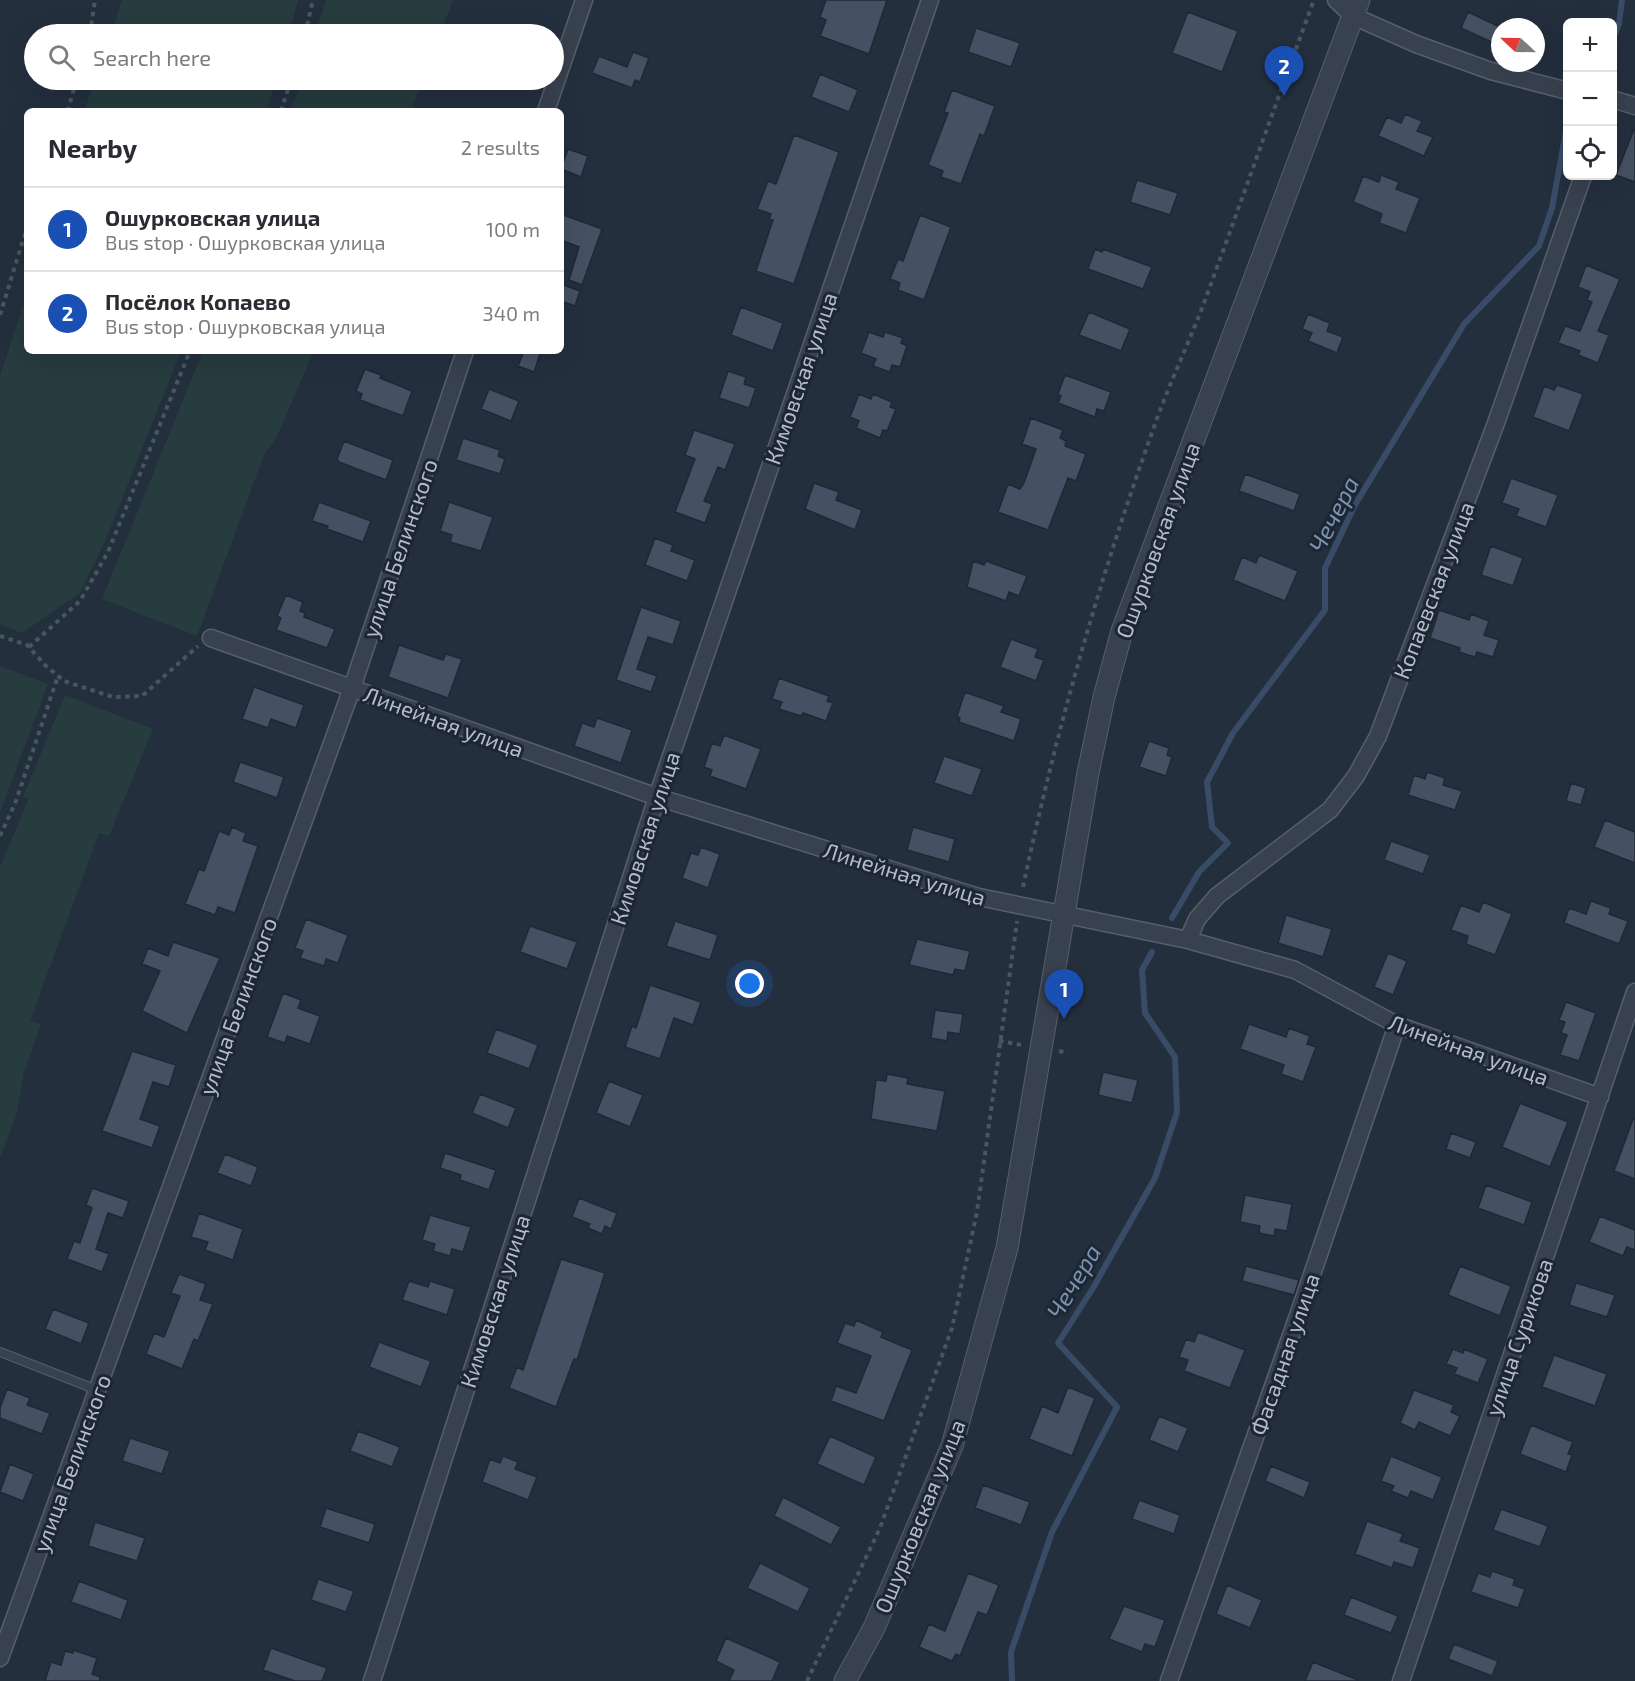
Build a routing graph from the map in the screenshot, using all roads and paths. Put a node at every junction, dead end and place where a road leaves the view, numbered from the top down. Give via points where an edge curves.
1 (95, 0) edge
2 (314, 0) edge
3 (584, 0) edge
4 (930, 0) edge
5 (1336, 0) edge
6 (1356, 8) edge
7 (91, 24) edge
8 (307, 24) edge
9 (564, 58) edge
10 (73, 90) edge
11 (288, 90) edge
12 (553, 90) edge
13 (1563, 90) edge
14 (1617, 101) edge
15 (1635, 106) edge
16 (69, 108) edge
17 (282, 108) edge
18 (547, 108) edge
19 (1582, 180) edge
20 (24, 238) edge
21 (0, 315) edge
22 (189, 354) edge
23 (464, 354) edge
24 (0, 636) edge
25 (211, 638) joint
26 (29, 647) junction
27 (58, 676) junction
28 (352, 688) junction
29 (657, 797) junction
30 (0, 836) edge
31 (1065, 916) junction
32 (1188, 940) junction
33 (1635, 992) edge
34 (1397, 1025) junction
35 (1600, 1097) junction
36 (0, 1352) edge
37 (97, 1390) junction
38 (0, 1658) edge
39 (372, 1681) edge
40 (845, 1681) edge
41 (1168, 1681) edge
42 (1401, 1681) edge

1 - 7 path
2 - 8 path
3 - 9 street
4 - 29 street, Кимовская улица
5 - 6 street
6 - 13 street via 1416,44 1491,71
6 - 31 street, Ошурковская улица via 1122,632 1090,762
10 - 16 path
11 - 17 path
12 - 18 street
14 - 15 street
19 - 32 street, Копаевская улица via 1496,423 1378,736 1356,776 1330,810 1216,896 1197,919
20 - 21 path
22 - 26 path via 108,552 80,600
23 - 28 street, улица Белинского
24 - 26 path
25 - 27 path via 142,696 113,697
25 - 28 street, Линейная улица
26 - 27 path
27 - 30 path via 16,801
28 - 29 street, Линейная улица
28 - 37 street, улица Белинского
29 - 31 street, Линейная улица via 979,897
29 - 39 street, Кимовская улица
31 - 32 street, Линейная улица
31 - 40 street, Ошурковская улица via 1007,1248 952,1446 874,1628
32 - 34 street, Линейная улица via 1295,970
33 - 35 street, улица Сурикова
34 - 35 street, Линейная улица
34 - 41 street, Фасадная улица
35 - 42 street, улица Сурикова
36 - 37 lane
37 - 38 street, улица Белинского

